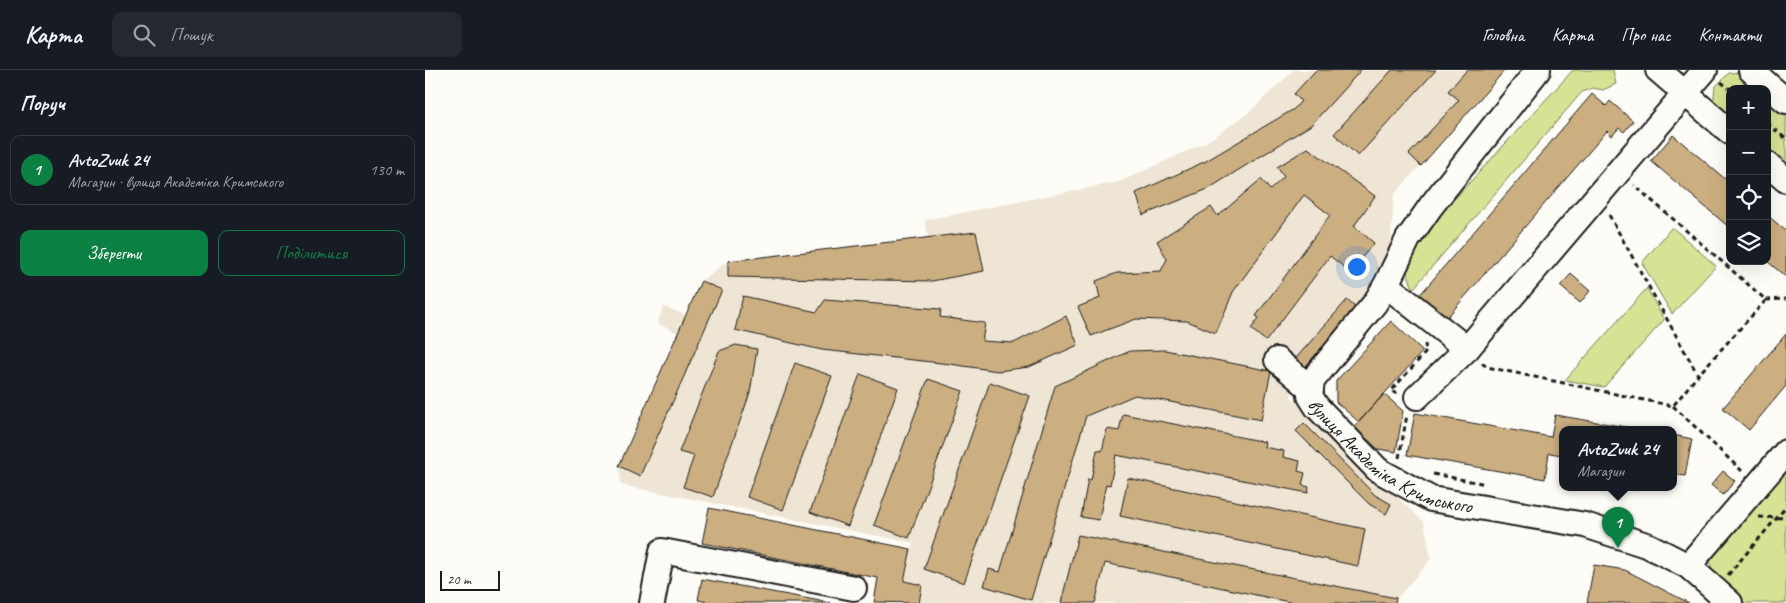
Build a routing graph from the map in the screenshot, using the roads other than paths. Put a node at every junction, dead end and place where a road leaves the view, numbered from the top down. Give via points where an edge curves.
1 (1538, 70) edge
2 (1658, 70) edge
3 (1705, 70) edge
4 (1751, 70) edge
5 (1685, 93) junction
6 (1786, 101) edge
7 (1728, 130) edge
8 (1771, 167) edge
9 (1786, 180) edge
10 (1386, 285) junction
11 (1467, 349) junction
12 (1277, 360) dead end
13 (1311, 390) junction
14 (1408, 396) road end
15 (1786, 452) edge
16 (1688, 566) junction
17 (854, 588) dead end
18 (1723, 597) edge
19 (652, 603) edge

1 - 10 street, вулиця Академіка Кримського via 1431,206 1408,239
2 - 5 street
3 - 5 street
4 - 6 street
5 - 7 street
5 - 11 street
8 - 9 street
10 - 11 street
10 - 13 street, вулиця Академіка Кримського via 1312,381
11 - 14 street
12 - 13 street
13 - 16 street, вулиця Академіка Кримського via 1310,396 1317,407 1378,470 1431,499 1585,525 1649,546
15 - 16 street
16 - 18 street, вулиця Академіка Кримського
17 - 19 street via 662,551

